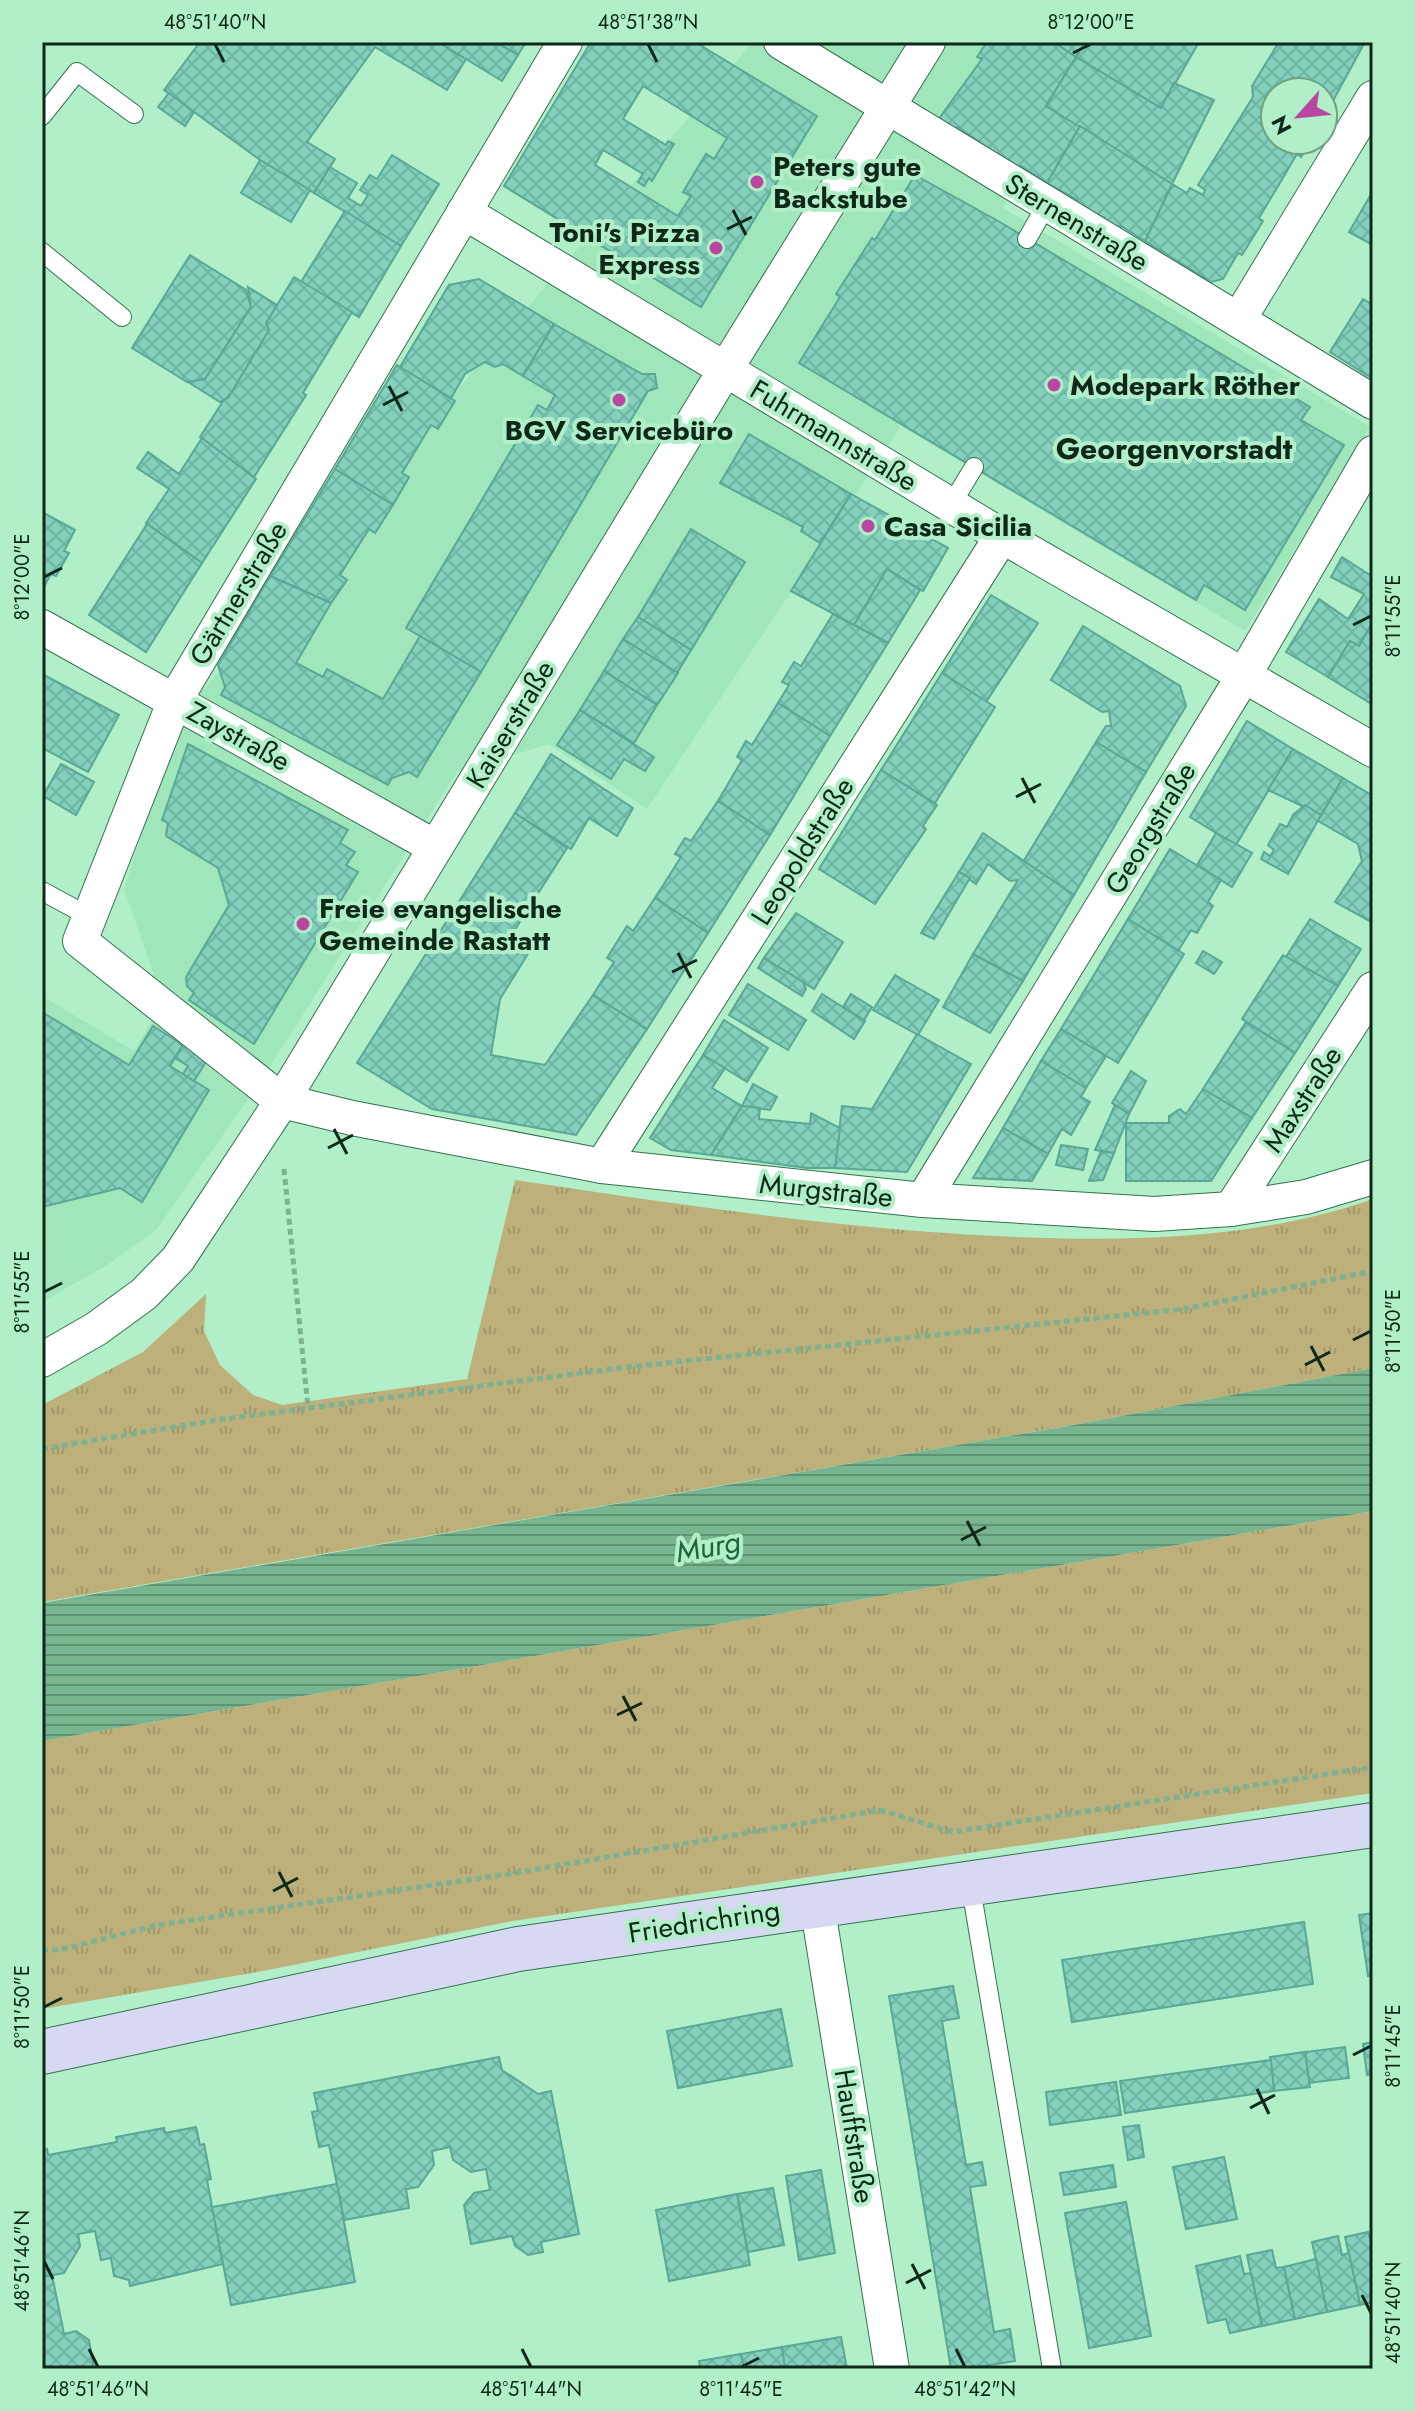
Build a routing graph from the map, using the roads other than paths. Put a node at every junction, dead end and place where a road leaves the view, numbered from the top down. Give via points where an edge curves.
1 (565, 42) edge
2 (781, 42) edge
3 (928, 42) edge
4 (1373, 98) edge
5 (888, 108) junction
6 (134, 114) dead end
7 (42, 116) edge
8 (1047, 204) junction
9 (464, 212) junction
10 (1027, 239) dead end
11 (42, 252) edge
12 (122, 317) dead end
13 (1239, 319) junction
14 (725, 370) junction
15 (1373, 402) edge
16 (1373, 453) edge
17 (974, 467) dead end
18 (951, 505) junction
19 (1002, 536) junction
20 (42, 627) edge
21 (1244, 675) junction
22 (175, 700) junction
23 (1373, 750) edge
24 (435, 847) junction
25 (42, 891) edge
26 (90, 917) junction
27 (1373, 989) edge
28 (282, 1101) junction
29 (602, 1166) junction
30 (1373, 1177) edge
31 (923, 1200) junction
32 (1231, 1209) junction
33 (42, 1360) edge
34 (1373, 1825) edge
35 (970, 1882) junction
36 (817, 1904) junction
37 (42, 2052) edge
38 (892, 2369) edge
39 (1052, 2369) edge

1 - 9 street, Gärtnerstraße
2 - 5 street, Sternenstraße
3 - 5 street, Kaiserstraße
4 - 13 street
5 - 8 street, Sternenstraße
5 - 14 street, Kaiserstraße
6 - 7 lane via 77,72
8 - 10 lane
8 - 13 street, Sternenstraße
9 - 14 street, Fuhrmannstraße
9 - 22 street, Gärtnerstraße
11 - 12 lane
13 - 15 street, Sternenstraße
14 - 18 street, Fuhrmannstraße
14 - 24 street, Kaiserstraße
16 - 21 street, Georgstraße
17 - 18 lane
18 - 19 street, Fuhrmannstraße
19 - 21 street, Fuhrmannstraße
19 - 29 street, Leopoldstraße
20 - 22 street, Zaystraße
21 - 23 street, Fuhrmannstraße
21 - 31 street, Georgstraße
22 - 24 street, Zaystraße
22 - 26 street, Gärtnerstraße
24 - 28 street, Kaiserstraße
25 - 26 lane
26 - 28 street, Gärtnerstraße via 80,941
27 - 32 street, Maxstraße
28 - 29 street, Murgstraße
28 - 33 street, Kaiserstraße via 178,1259 144,1294
29 - 31 street, Murgstraße
30 - 32 street, Murgstraße via 1306,1197
31 - 32 street, Murgstraße via 1154,1214
34 - 35 main road, Friedrichring
35 - 36 main road, Friedrichring
35 - 39 lane
36 - 37 main road, Friedrichring via 518,1949
36 - 38 street, Hauffstraße

